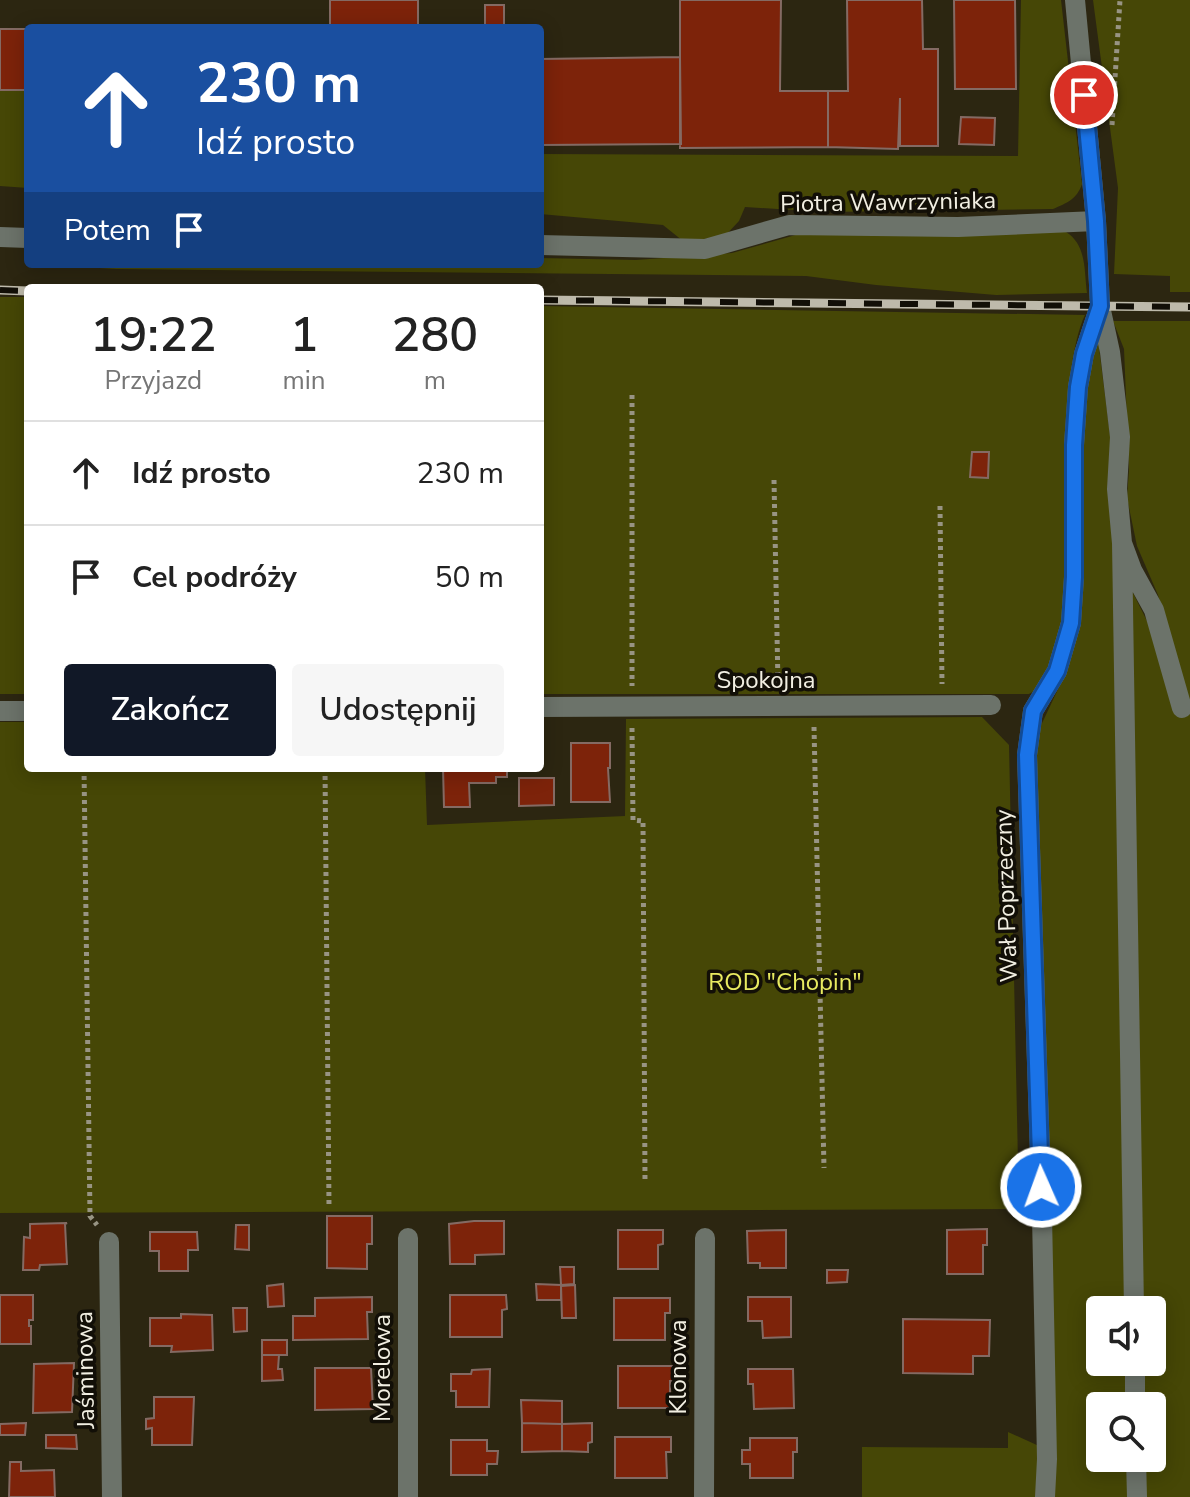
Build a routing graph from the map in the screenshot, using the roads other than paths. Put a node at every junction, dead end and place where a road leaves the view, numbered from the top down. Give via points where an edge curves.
1 (1075, 0) edge
2 (1096, 221) junction
3 (0, 237) edge
4 (24, 238) edge
5 (544, 245) edge
6 (1100, 306) junction
7 (1122, 543) junction
8 (991, 705) dead end
9 (544, 707) edge
10 (1182, 708) dead end
11 (0, 711) edge
12 (24, 711) edge
13 (408, 1238) dead end
14 (705, 1238) dead end
15 (109, 1242) road end
16 (1134, 1296) edge
17 (1136, 1472) edge
18 (112, 1497) edge
19 (408, 1497) edge
20 (704, 1497) edge
21 (1045, 1497) edge
22 (1137, 1497) edge

1 - 2 street
2 - 5 street, Piotra Wawrzyniaka via 958,227 789,225 705,249
2 - 6 street
3 - 4 street
6 - 7 street via 1120,437
6 - 21 street, Wał Poprzeczny via 1078,387 1071,623 1057,671 1033,711 1027,755
7 - 10 street via 1154,610
7 - 16 street
8 - 9 street, Spokojna
11 - 12 street
13 - 19 street, Morelowa
14 - 20 street, Klonowa
15 - 18 street, Jaśminowa
17 - 22 street

